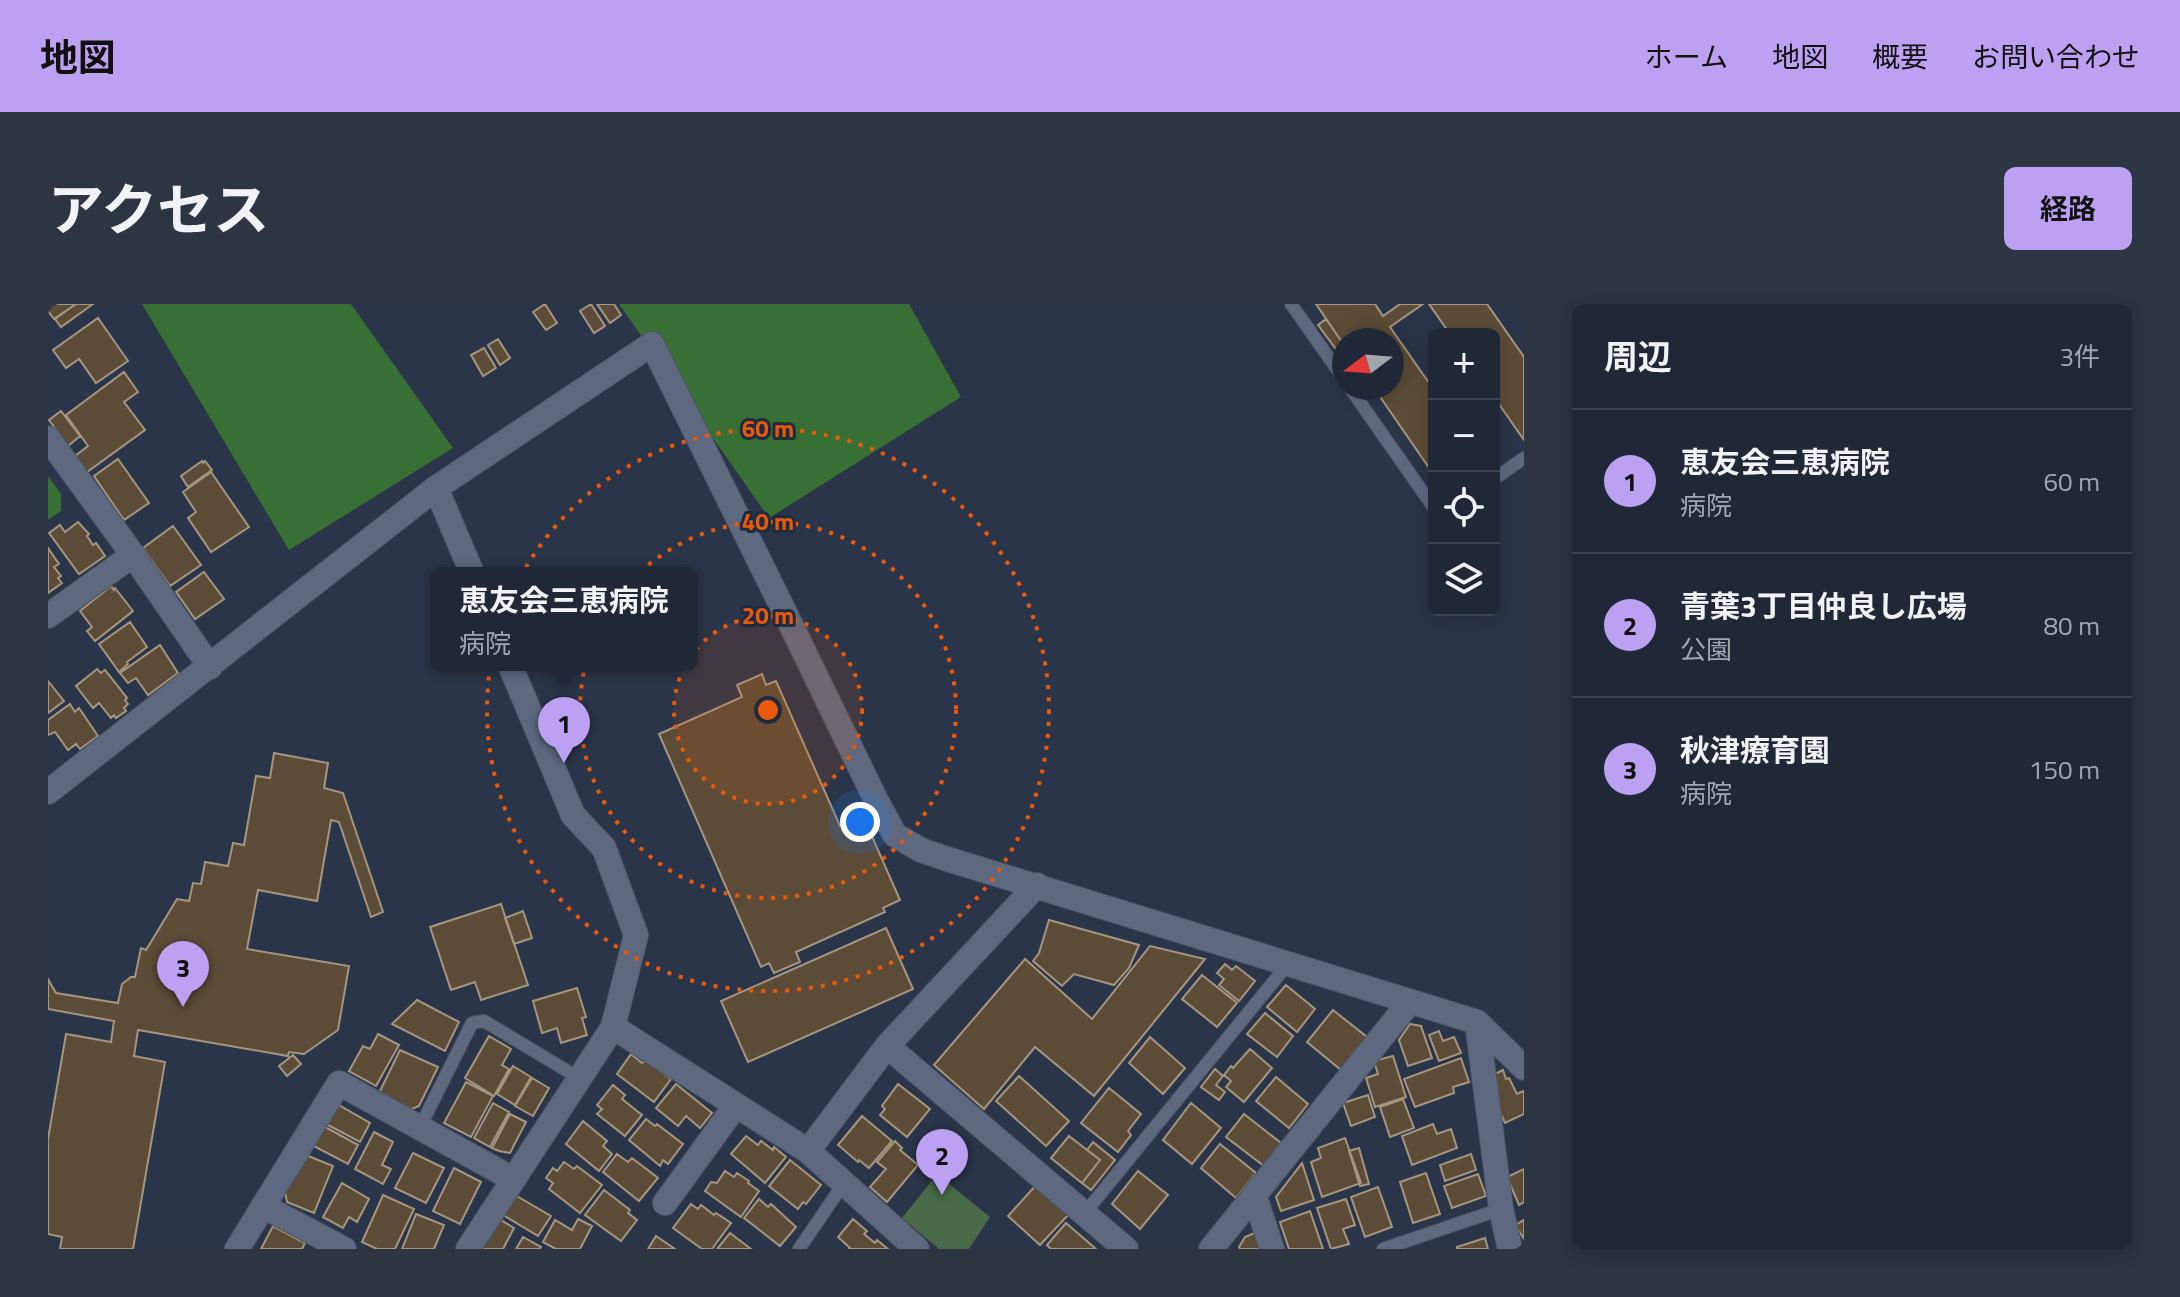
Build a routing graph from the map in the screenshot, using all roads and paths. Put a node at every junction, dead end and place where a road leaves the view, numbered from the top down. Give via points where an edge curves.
1 (1291, 304) edge
2 (1332, 362) edge
3 (1358, 400) edge
4 (48, 438) edge
5 (1524, 458) edge
6 (1500, 475) edge
7 (436, 488) junction
8 (1428, 499) edge
9 (133, 555) junction
10 (469, 567) edge
11 (48, 616) edge
12 (210, 667) junction
13 (513, 671) edge
14 (48, 792) edge
15 (1037, 885) junction
16 (1288, 964) junction
17 (1409, 1003) junction
18 (1477, 1022) junction
19 (613, 1027) junction
20 (887, 1046) junction
21 (1524, 1068) edge
22 (579, 1078) junction
23 (736, 1105) junction
24 (420, 1127) junction
25 (808, 1151) junction
26 (513, 1179) junction
27 (844, 1183) junction
28 (1255, 1197) junction
29 (665, 1203) dead end
30 (263, 1206) junction
31 (1501, 1209) junction
32 (1084, 1214) junction
33 (237, 1249) edge
34 (344, 1249) edge
35 (468, 1249) edge
36 (799, 1249) edge
37 (917, 1249) edge
38 (1126, 1249) edge
39 (1211, 1249) edge
40 (1272, 1249) edge
41 (1383, 1249) edge
42 (1510, 1249) edge

1 - 2 lane
3 - 8 lane
4 - 9 street
5 - 6 lane
7 - 10 street
7 - 12 street
7 - 15 street via 652,344 895,835 921,850
9 - 11 street
9 - 12 street
12 - 14 street
13 - 19 street via 573,815 604,848 636,935
15 - 16 street
15 - 20 street
16 - 17 street
16 - 32 lane
17 - 18 street
17 - 28 street
18 - 21 street
18 - 31 street
19 - 22 street
19 - 23 street
20 - 25 street
20 - 32 street
22 - 24 lane via 484,1021 472,1023
22 - 26 street
23 - 25 street
23 - 29 street
24 - 26 street
24 - 30 street via 339,1083
25 - 27 street
26 - 35 street
27 - 36 lane
27 - 37 street
28 - 39 street
28 - 40 street
30 - 33 street
30 - 34 street
31 - 41 lane
31 - 42 street
32 - 38 street

